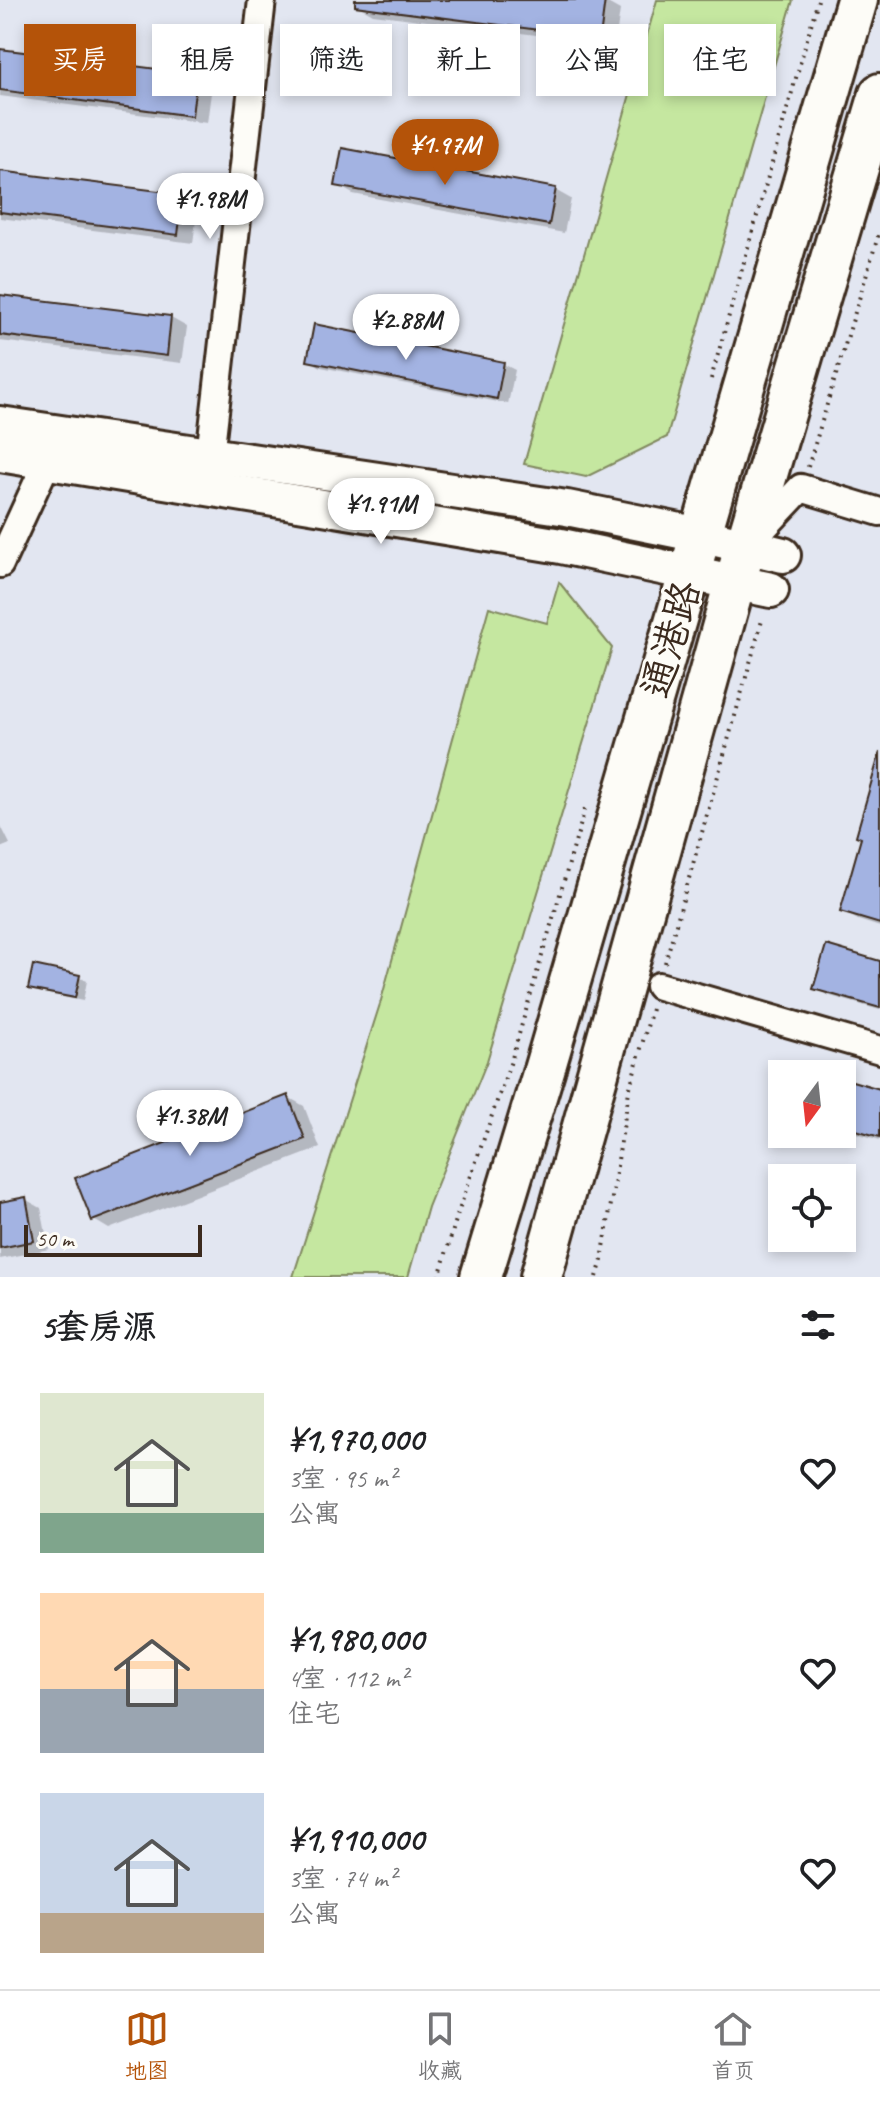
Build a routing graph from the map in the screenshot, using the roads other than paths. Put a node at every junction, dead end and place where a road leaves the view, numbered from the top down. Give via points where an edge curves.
1 (262, 0) edge
2 (857, 0) edge
3 (880, 94) edge
4 (0, 424) edge
5 (0, 454) edge
6 (47, 462) junction
7 (208, 472) junction
8 (880, 512) edge
9 (700, 535) junction
10 (0, 564) edge
11 (758, 568) junction
12 (690, 573) junction
13 (659, 986) road end
14 (880, 1050) edge
15 (481, 1277) edge
16 (541, 1277) edge

1 - 7 street
2 - 9 highway, 通港路
3 - 11 highway, 通港路
4 - 7 main road
5 - 6 main road
6 - 7 main road
6 - 10 street
7 - 9 main road via 567,508
7 - 12 main road
8 - 11 street via 801,488
9 - 11 main road
9 - 12 highway, 通港路
11 - 12 main road
11 - 16 highway, 通港路
12 - 15 highway, 通港路
13 - 14 street

